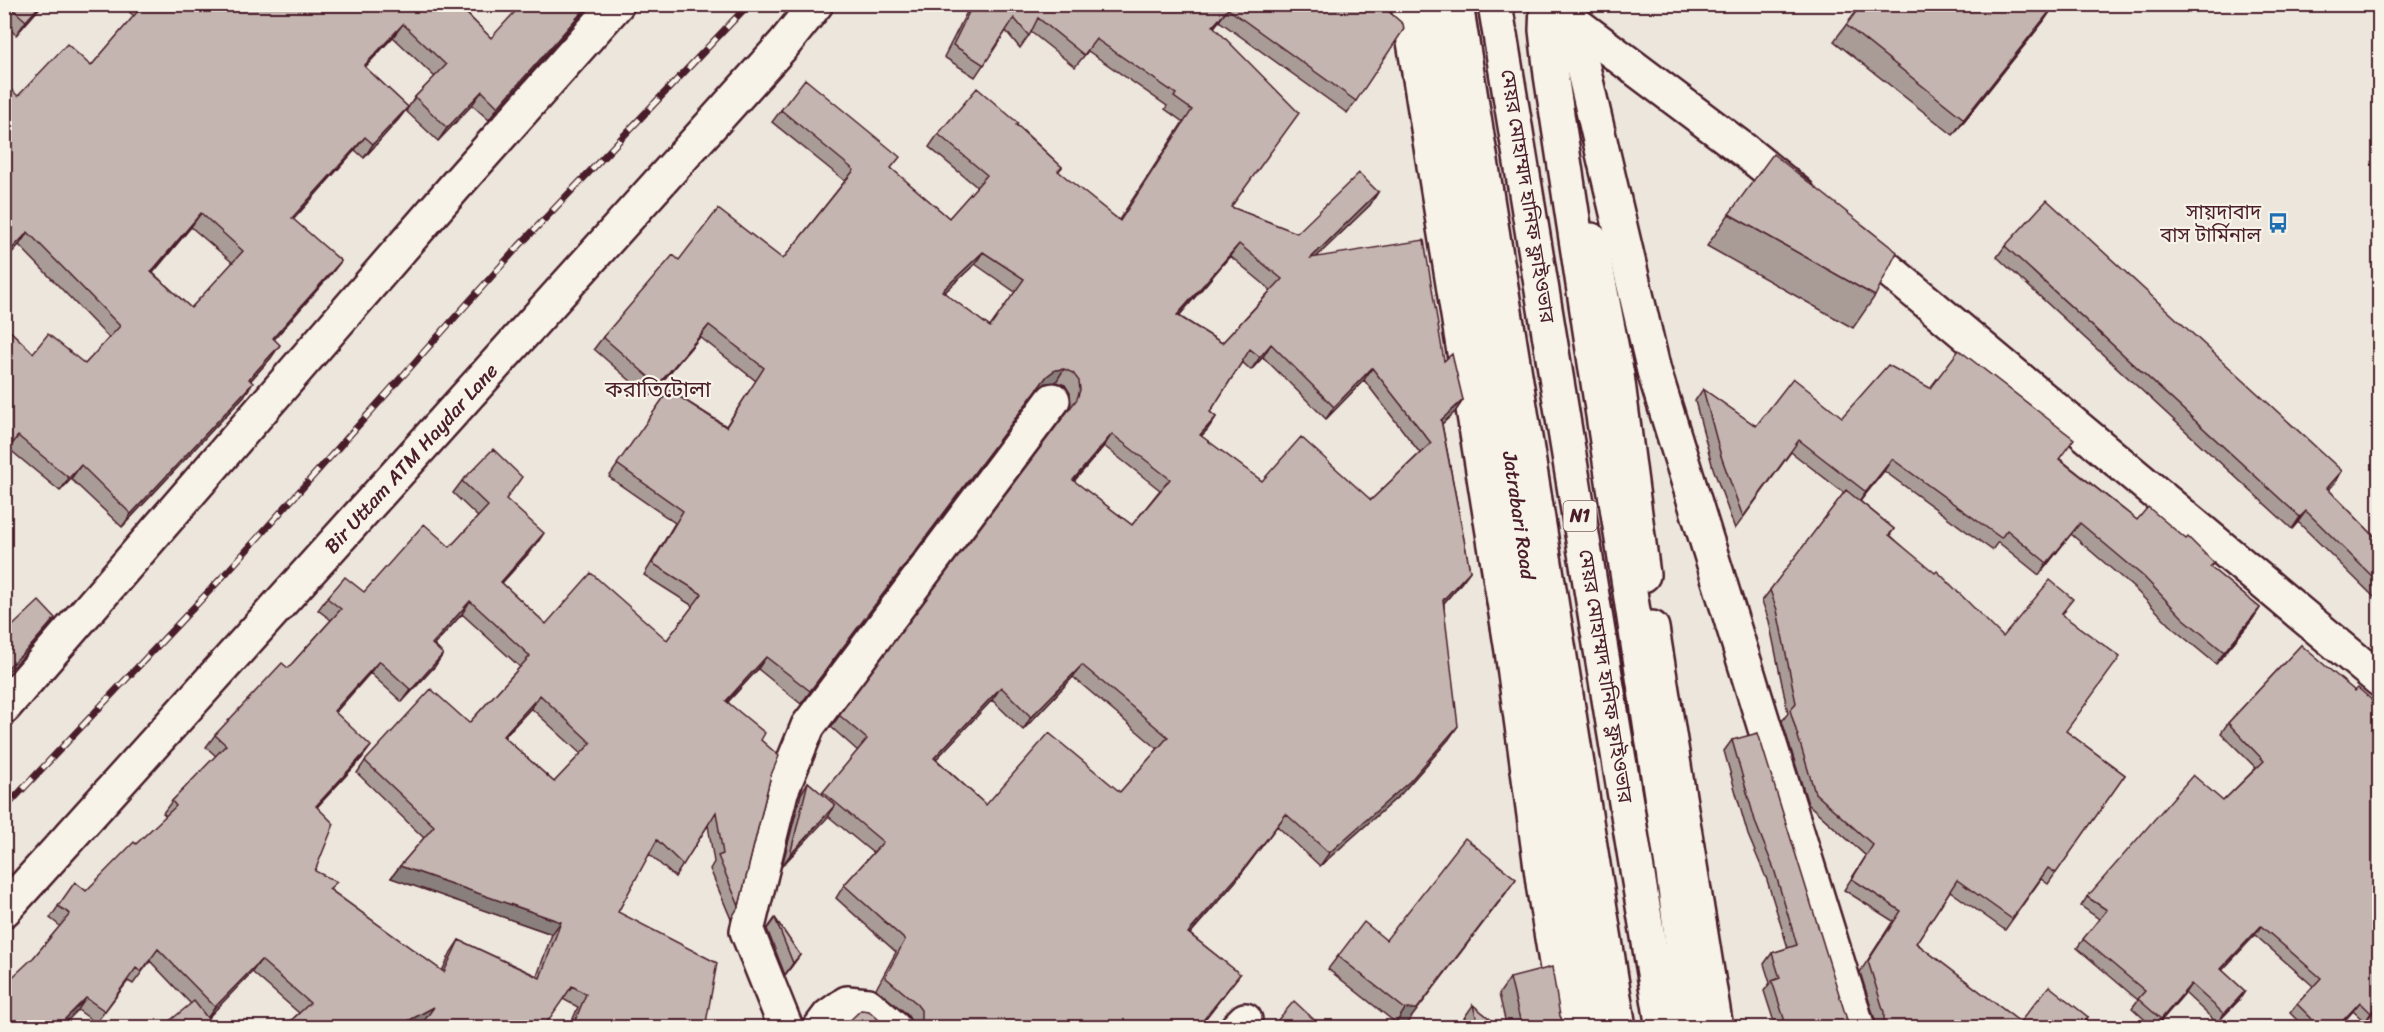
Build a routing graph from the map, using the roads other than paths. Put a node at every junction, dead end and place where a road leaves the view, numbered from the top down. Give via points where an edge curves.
1 (617, 4) edge
2 (816, 4) edge
3 (1407, 4) edge
4 (1431, 4) edge
5 (1456, 4) edge
6 (1495, 4) edge
7 (1547, 4) edge
8 (1554, 4) edge
9 (1654, 371) junction
10 (1617, 375) junction
11 (1053, 400) dead end
12 (2379, 680) edge
13 (4, 707) edge
14 (4, 910) edge
15 (786, 1028) edge
16 (820, 1028) edge
17 (894, 1028) edge
18 (1567, 1028) edge
19 (1599, 1028) edge
20 (1619, 1028) edge
21 (1663, 1028) edge
22 (1694, 1028) edge
23 (1716, 1028) edge
24 (1858, 1028) edge

1 - 13 main road
2 - 14 main road, Bir Uttam ATM Haydar Lane
3 - 18 main road via 1501,581
4 - 19 main road, Jatrabari Road via 1513,471
5 - 20 main road, মেয়র মোহাম্মদ হানিফ ফ্লাইওভার / N1
6 - 21 main road, মেয়র মোহাম্মদ হানিফ ফ্লাইওভার / N1
7 - 22 main road via 1551,75
8 - 10 main road via 1570,130
9 - 10 main road
9 - 12 main road via 1572,21 1744,151
9 - 24 main road
10 - 23 main road via 1644,579
11 - 15 main road via 808,726 782,792 747,931
16 - 17 main road via 847,1002 868,1005

